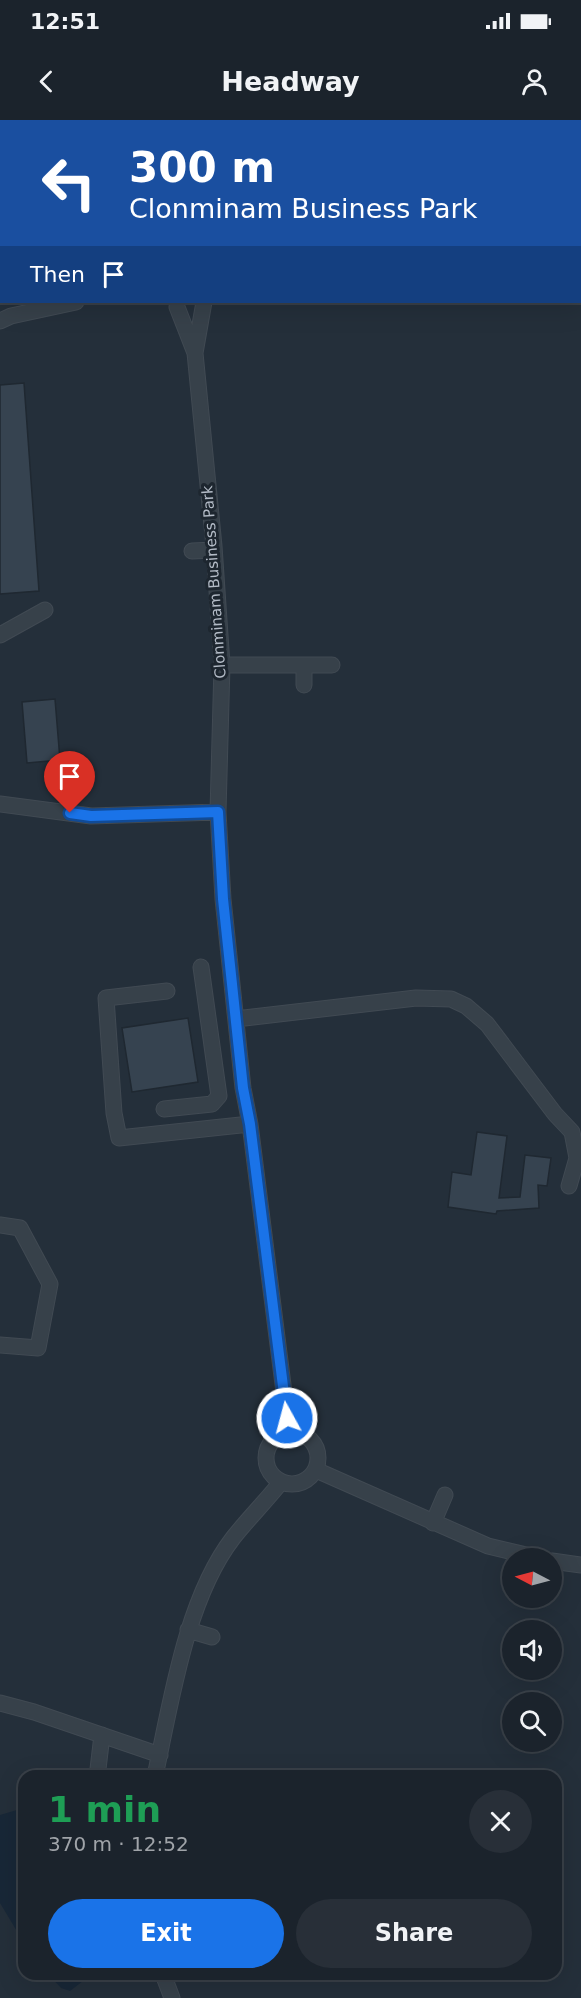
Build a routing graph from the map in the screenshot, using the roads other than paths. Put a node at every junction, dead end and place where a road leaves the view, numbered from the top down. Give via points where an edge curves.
1 (71, 303) edge
2 (202, 303) edge
3 (204, 303) edge
4 (173, 304) edge
5 (0, 321) edge
6 (195, 353) junction
7 (214, 550) junction
8 (192, 551) dead end
9 (45, 610) dead end
10 (0, 635) edge
11 (332, 664) dead end
12 (222, 665) junction
13 (304, 665) junction
14 (304, 685) dead end
15 (0, 804) edge
16 (218, 812) junction
17 (201, 967) dead end
18 (167, 991) dead end
19 (236, 1019) junction
20 (250, 1124) junction
21 (175, 1132) junction
22 (569, 1186) dead end
23 (0, 1226) edge
24 (0, 1345) edge
25 (289, 1432) junction
26 (316, 1470) junction
27 (281, 1482) junction
28 (445, 1495) dead end
29 (433, 1522) junction
30 (502, 1549) edge
31 (562, 1562) edge
32 (581, 1565) edge
33 (188, 1630) junction
34 (212, 1637) dead end
35 (0, 1703) edge
36 (102, 1735) junction
37 (160, 1755) junction
38 (98, 1769) dead end
39 (156, 1770) edge
40 (165, 1980) edge
41 (172, 1998) edge

1 - 5 street
2 - 4 street via 191,308
3 - 6 street, Clonminam Business Park
4 - 6 street, Clonminam Business Park
6 - 7 street, Clonminam Business Park
7 - 8 street
7 - 12 street, Clonminam Business Park
9 - 10 street
11 - 13 street
12 - 13 street
12 - 16 street, Clonminam Business Park
13 - 14 street
15 - 16 street via 91,816
16 - 19 street, Clonminam Business Park
17 - 21 street via 219,1096 212,1104 168,1109
18 - 21 street via 106,998 119,1138
19 - 20 street, Clonminam Business Park
19 - 22 street via 406,998 451,999 466,1006 487,1024 572,1132 577,1158
20 - 21 street
20 - 25 street, Clonminam Business Park
23 - 24 street via 20,1228 50,1284 38,1348
25 - 26 street via 311,1440 318,1454
25 - 27 street via 273,1439 266,1454 269,1471
26 - 27 street via 304,1481 289,1485
26 - 29 street
27 - 33 street via 232,1539 211,1575
28 - 29 street
29 - 30 street
31 - 32 street
33 - 34 street
33 - 37 street
35 - 36 street
36 - 37 street
36 - 38 street
37 - 39 street
40 - 41 street

